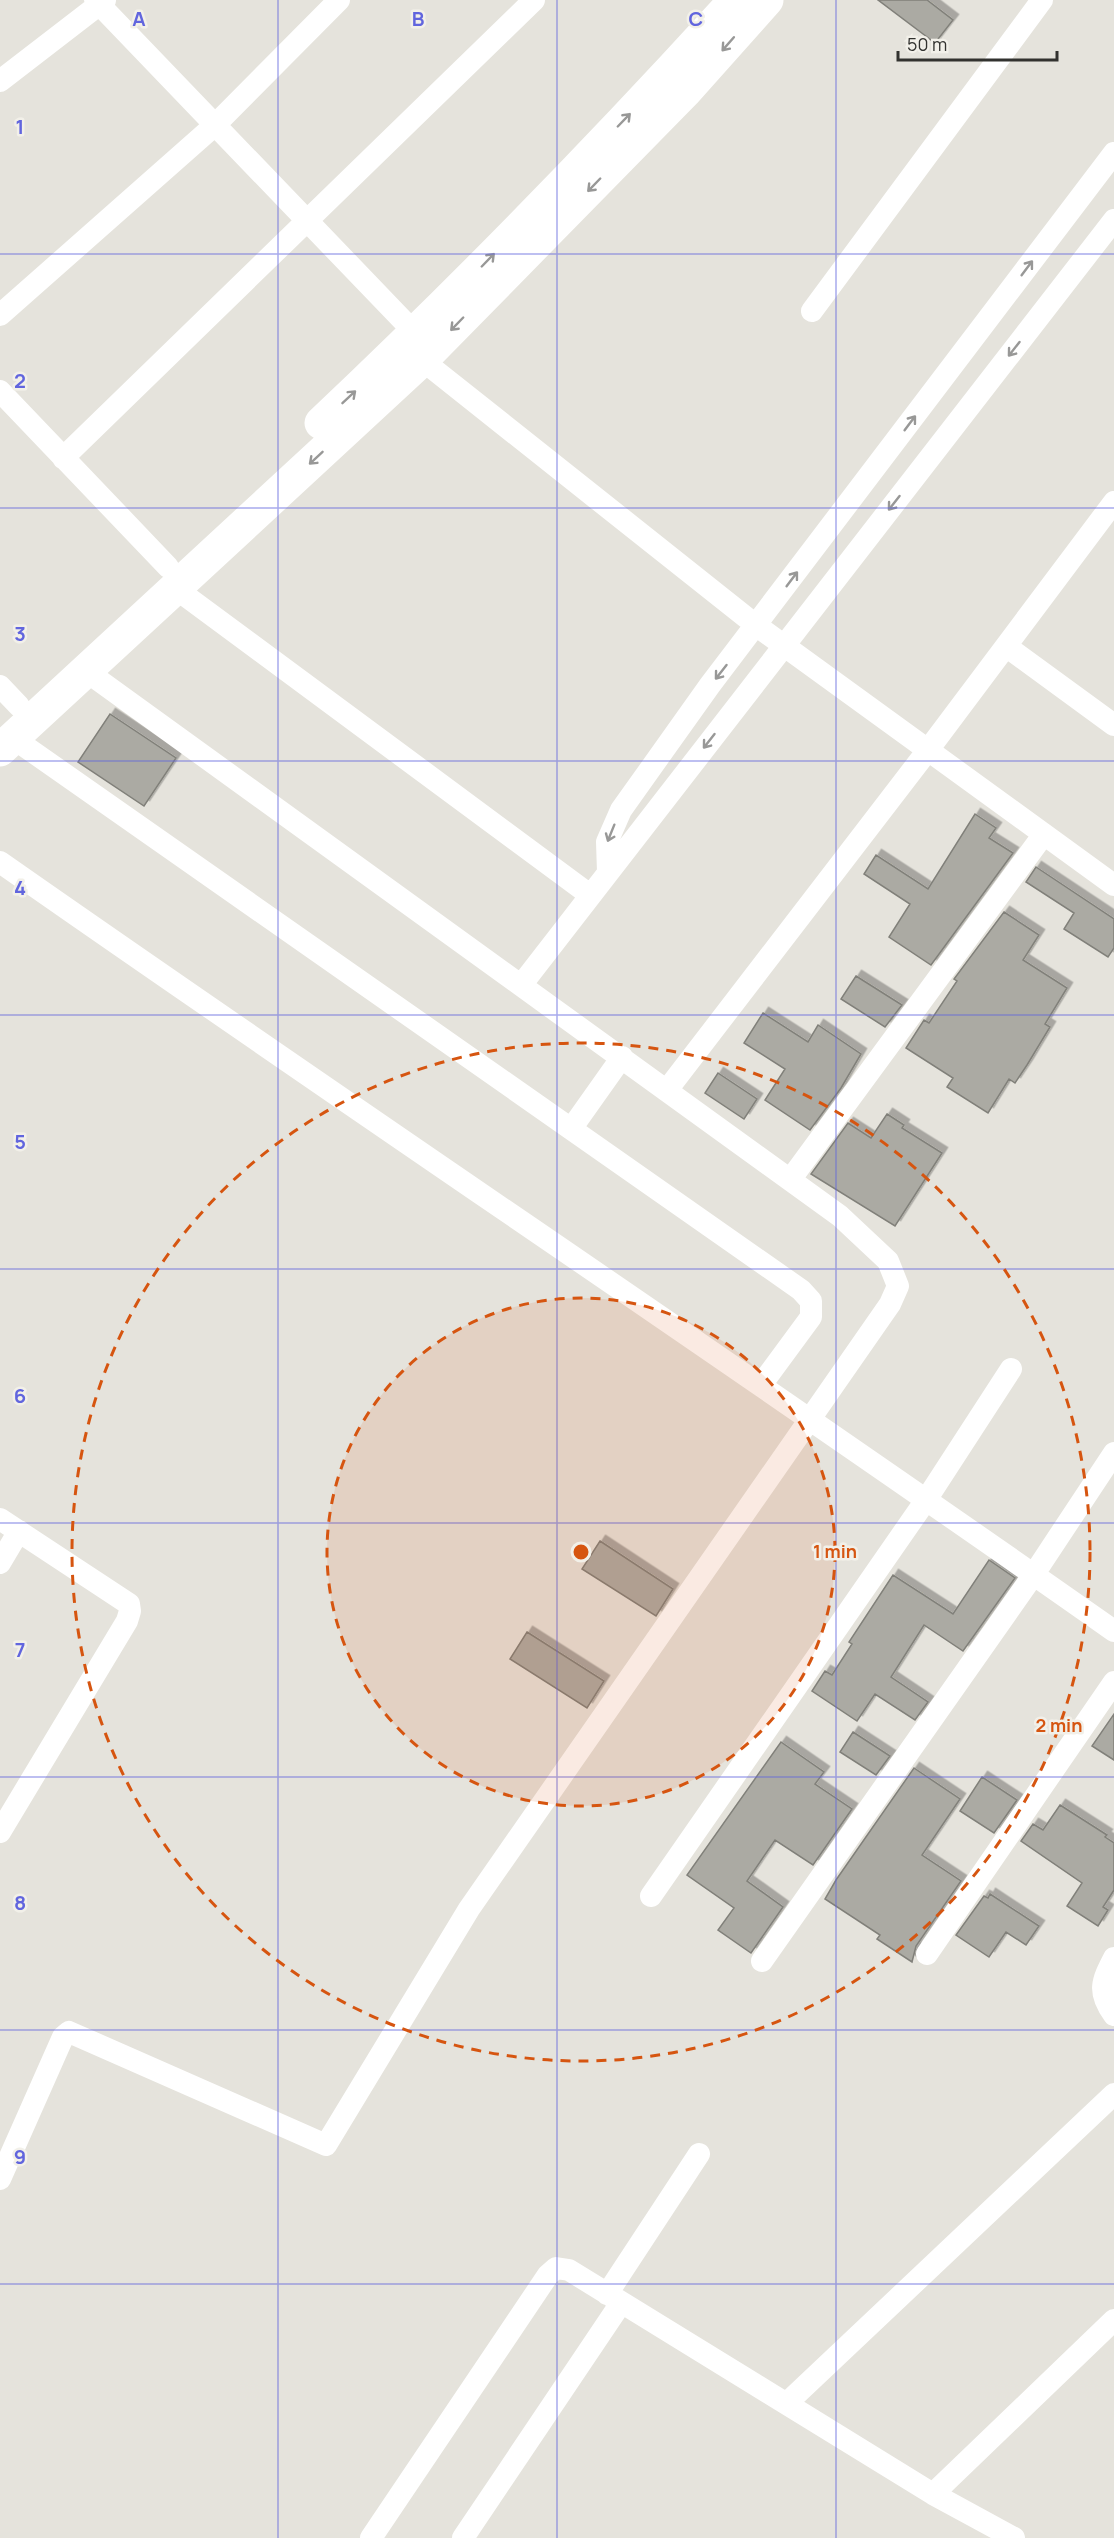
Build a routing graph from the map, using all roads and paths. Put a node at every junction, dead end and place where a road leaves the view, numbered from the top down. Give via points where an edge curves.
1 (339, 0) edge
2 (534, 0) edge
3 (735, 0) edge
4 (767, 0) edge
5 (1042, 0) edge
6 (100, 2) edge
7 (0, 81) edge
8 (215, 125) junction
9 (1114, 153) edge
10 (305, 220) junction
11 (1114, 220) edge
12 (812, 311) dead end
13 (0, 315) edge
14 (419, 347) junction
15 (0, 391) edge
16 (63, 458) junction
17 (1114, 502) edge
18 (171, 578) junction
19 (757, 626) junction
20 (783, 645) junction
21 (1006, 646) junction
22 (86, 671) junction
23 (1110, 714) edge
24 (7, 721) edge
25 (928, 750) junction
26 (1044, 834) junction
27 (0, 862) edge
28 (608, 872) junction
29 (1114, 885) edge
30 (590, 895) junction
31 (522, 984) junction
32 (622, 1057) junction
33 (667, 1090) junction
34 (571, 1129) junction
35 (790, 1180) junction
36 (1011, 1370) dead end
37 (761, 1385) junction
38 (810, 1418) junction
39 (1114, 1453) edge
40 (926, 1500) junction
41 (9, 1525) edge
42 (0, 1563) edge
43 (1034, 1574) junction
44 (1114, 1631) edge
45 (1114, 1683) edge
46 (0, 1832) edge
47 (651, 1896) dead end
48 (927, 1954) dead end
49 (1114, 1958) edge
50 (762, 1961) dead end
51 (1114, 2015) edge
52 (1114, 2094) edge
53 (699, 2154) dead end
54 (0, 2179) edge
55 (614, 2298) junction
56 (1114, 2320) edge
57 (787, 2403) junction
58 (933, 2494) junction
59 (371, 2538) edge
60 (463, 2538) edge
61 (1014, 2538) edge

1 - 8 street
2 - 10 street
14 -> 3 main road
4 -> 14 main road via 685,92
5 - 12 street
6 - 7 street
6 - 8 street
8 - 10 street
8 - 13 street
19 -> 9 street
10 - 14 street
10 - 16 street
11 -> 20 street
14 - 18 main road
14 - 19 street
15 - 16 street
16 - 18 street
17 - 21 street
18 - 22 main road
18 - 24 main road
18 - 30 street
19 - 20 street
19 -> 28 street via 621,810 608,842
20 - 25 street
20 -> 28 street
21 - 23 street
21 - 25 street
22 - 24 main road
22 - 31 street
24 - 34 street
25 - 26 street
25 - 33 street
26 - 29 street
26 - 35 street
27 - 37 street
28 - 30 street
30 - 31 street
31 - 32 street
32 - 33 street
32 - 34 street
33 - 35 street
34 - 37 street via 801,1290 811,1301 811,1317
35 - 38 street via 840,1216 888,1261 898,1286 890,1304
36 - 40 street
37 - 38 street
38 - 40 street
38 - 54 street via 469,1909 326,2145 69,2032 63,2037
39 - 43 street
40 - 43 street
40 - 47 street
41 - 42 street
41 - 46 street via 129,1604 130,1611
43 - 44 street
43 - 50 street
45 - 48 street
49 - 51 street via 1103,1979 1102,1992
52 - 57 street
53 - 55 street
55 - 57 street
55 - 59 street via 569,2270 556,2268 548,2275
55 - 60 street
56 - 58 street
57 - 58 street
58 - 61 street

